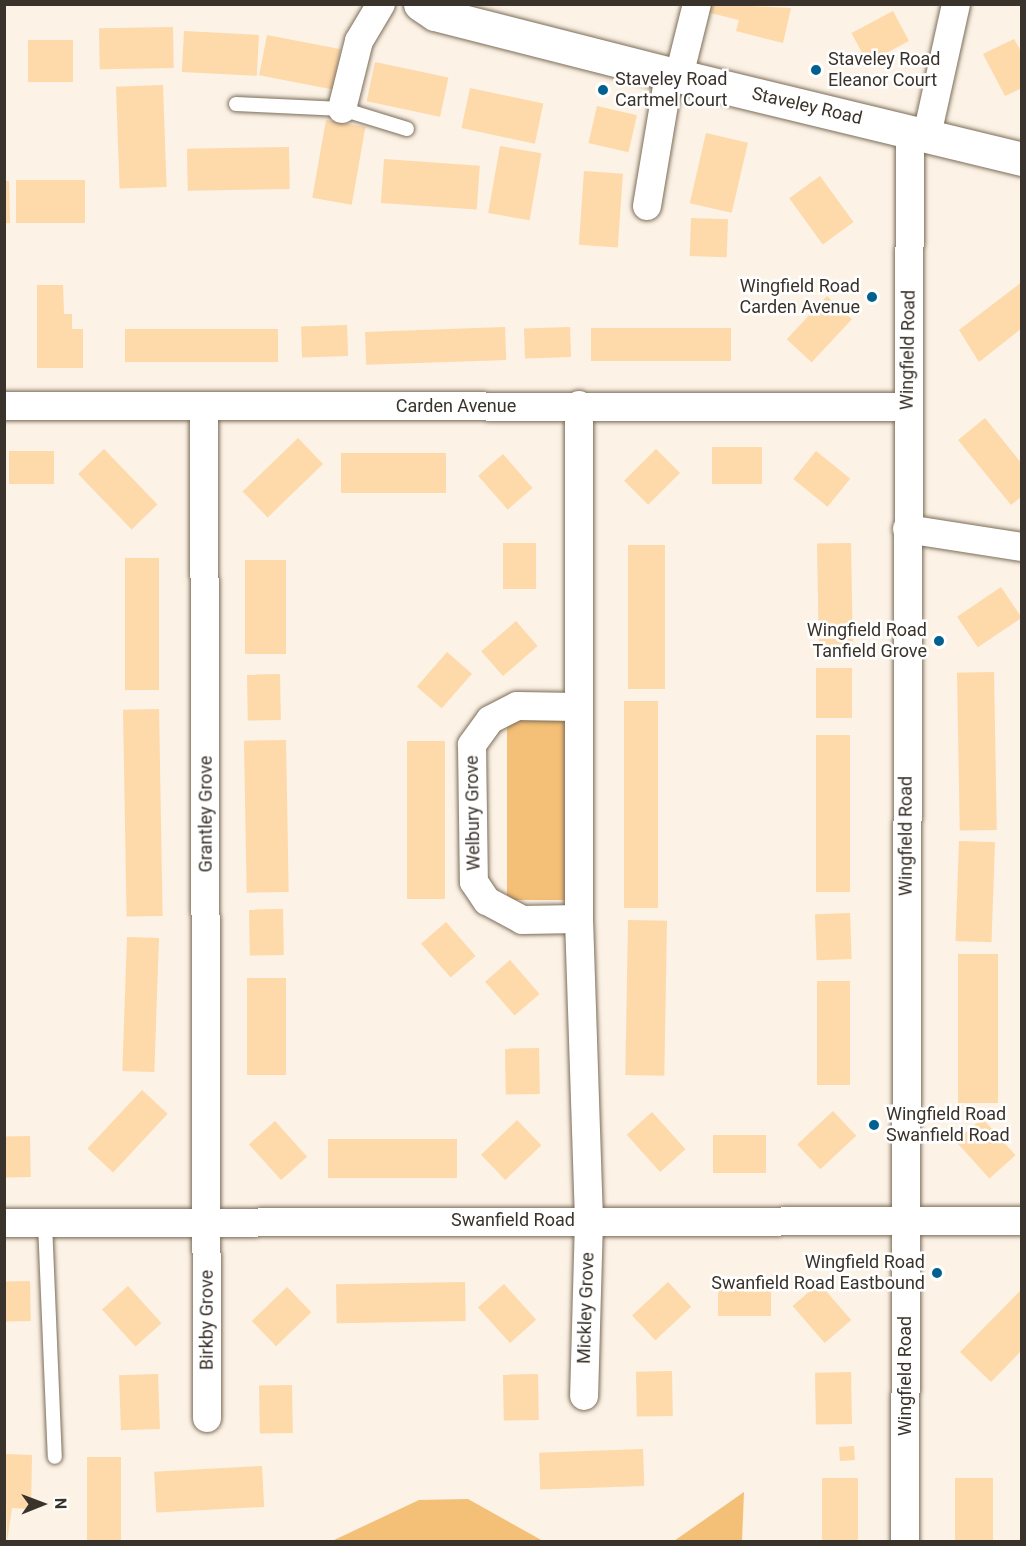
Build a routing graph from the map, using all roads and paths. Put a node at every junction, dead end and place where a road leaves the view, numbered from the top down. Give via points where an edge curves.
1 (381, 4) edge
2 (420, 4) edge
3 (697, 4) edge
4 (956, 4) edge
5 (674, 75) junction
6 (236, 104) dead end
7 (342, 109) junction
8 (407, 129) dead end
9 (918, 133) junction
10 (1022, 159) edge
11 (647, 206) dead end
12 (4, 405) edge
13 (579, 405) junction
14 (204, 407) junction
15 (907, 407) junction
16 (907, 529) junction
17 (1022, 548) edge
18 (577, 707) junction
19 (579, 919) junction
20 (589, 1220) junction
21 (208, 1221) junction
22 (1022, 1221) edge
23 (904, 1222) junction
24 (4, 1223) edge
25 (45, 1223) junction
26 (584, 1395) dead end
27 (207, 1419) dead end
28 (55, 1457) dead end
29 (905, 1542) edge

1 - 7 street via 359,41
2 - 5 street, Staveley Road via 435,14
3 - 5 street
4 - 9 street, Wingfield Road
5 - 9 street, Staveley Road
5 - 11 street
6 - 7 lane
7 - 8 lane
9 - 10 street, Staveley Road
9 - 15 street, Wingfield Road
12 - 14 street, Carden Avenue
13 - 14 street, Carden Avenue
13 - 15 street, Carden Avenue
13 - 18 street
14 - 21 street, Grantley Grove
15 - 16 street, Wingfield Road
16 - 17 street
16 - 23 street, Wingfield Road
18 - 19 street
18 - 19 street, Welbury Grove via 517,706 490,720 472,745 474,882 487,901 522,920
19 - 20 street
20 - 21 street, Swanfield Road
20 - 23 street, Swanfield Road
20 - 26 street, Mickley Grove
21 - 25 street, Swanfield Road
21 - 27 street, Birkby Grove
22 - 23 street, Swanfield Road
23 - 29 street, Wingfield Road
24 - 25 street, Swanfield Road
25 - 28 lane

